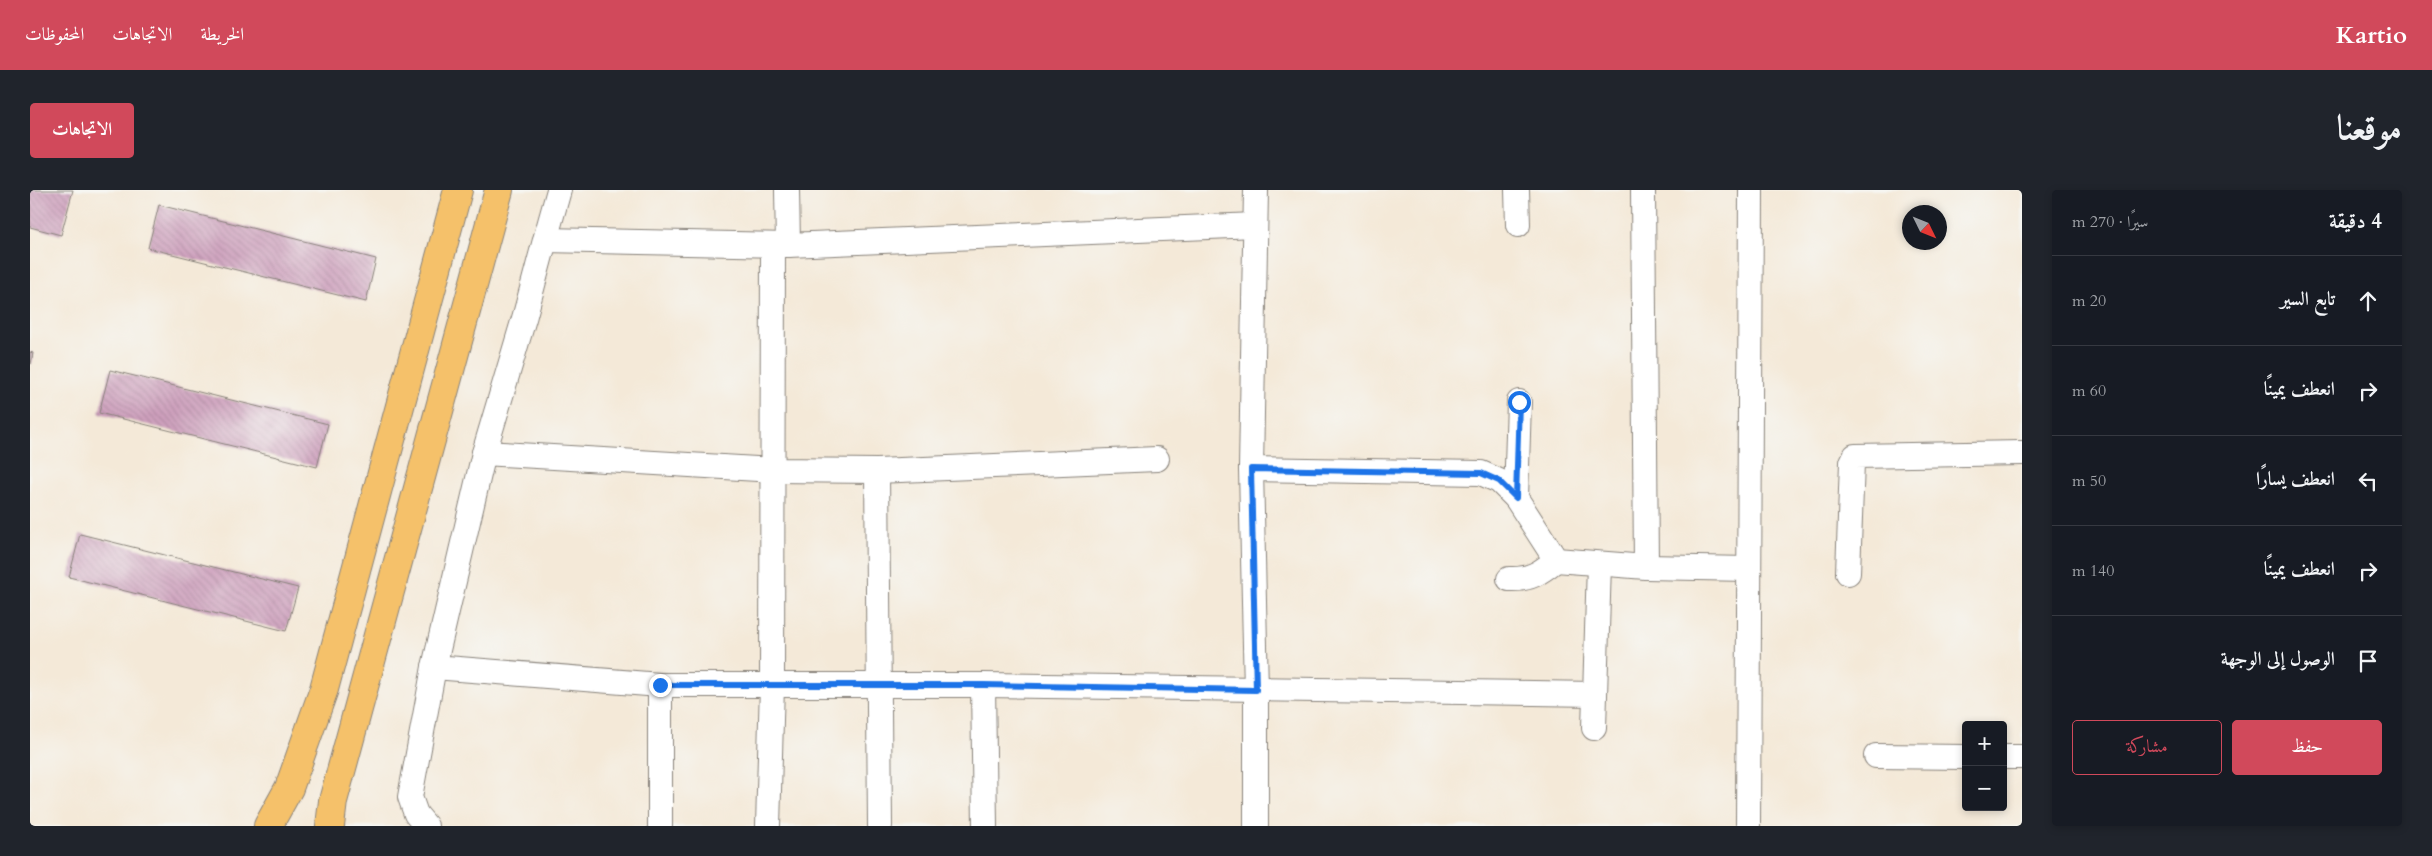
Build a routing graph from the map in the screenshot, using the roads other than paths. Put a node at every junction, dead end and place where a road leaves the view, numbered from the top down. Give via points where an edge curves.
1 (458, 190) edge
2 (499, 190) edge
3 (559, 190) edge
4 (787, 190) edge
5 (1256, 190) edge
6 (1517, 190) edge
7 (1643, 190) edge
8 (1751, 190) edge
9 (1255, 225) junction
10 (1518, 225) dead end
11 (545, 240) junction
12 (780, 245) junction
13 (1519, 402) dead end
14 (484, 453) junction
15 (2022, 453) edge
16 (1157, 459) dead end
17 (1251, 469) junction
18 (773, 470) junction
19 (877, 471) junction
20 (1516, 498) junction
21 (1556, 560) junction
22 (1599, 564) junction
23 (1646, 567) junction
24 (1749, 569) junction
25 (1848, 573) dead end
26 (1509, 580) dead end
27 (434, 666) junction
28 (660, 685) junction
29 (772, 685) junction
30 (880, 685) junction
31 (983, 685) junction
32 (1256, 690) junction
33 (1595, 694) junction
34 (1594, 728) dead end
35 (1876, 756) dead end
36 (1962, 757) edge
37 (2007, 757) edge
38 (2022, 757) edge
39 (268, 826) edge
40 (330, 826) edge
41 (426, 826) edge
42 (660, 826) edge
43 (768, 826) edge
44 (880, 826) edge
45 (985, 826) edge
46 (1256, 826) edge
47 (1748, 826) edge

1 - 39 main road via 324,689 289,788
2 - 40 main road via 333,801
3 - 11 street
4 - 12 street
5 - 9 street
6 - 10 street
7 - 23 street
8 - 24 street
9 - 12 street
9 - 17 street
11 - 12 street
11 - 14 street
12 - 18 street
13 - 20 street
14 - 18 street
14 - 27 street
15 - 25 street via 1856,456 1852,462
16 - 19 street
17 - 20 street via 1481,473 1499,481
17 - 32 street
18 - 19 street
18 - 29 street
19 - 30 street
20 - 21 street
21 - 22 street
21 - 26 street via 1538,575
22 - 23 street
22 - 33 street
23 - 24 street
24 - 47 street
27 - 28 street
27 - 41 street via 410,797 416,814
28 - 29 street
28 - 42 street
29 - 30 street
29 - 43 street
30 - 31 street
30 - 44 street
31 - 32 street
31 - 45 street
32 - 33 street
32 - 46 street
33 - 34 street
35 - 36 street
37 - 38 street

